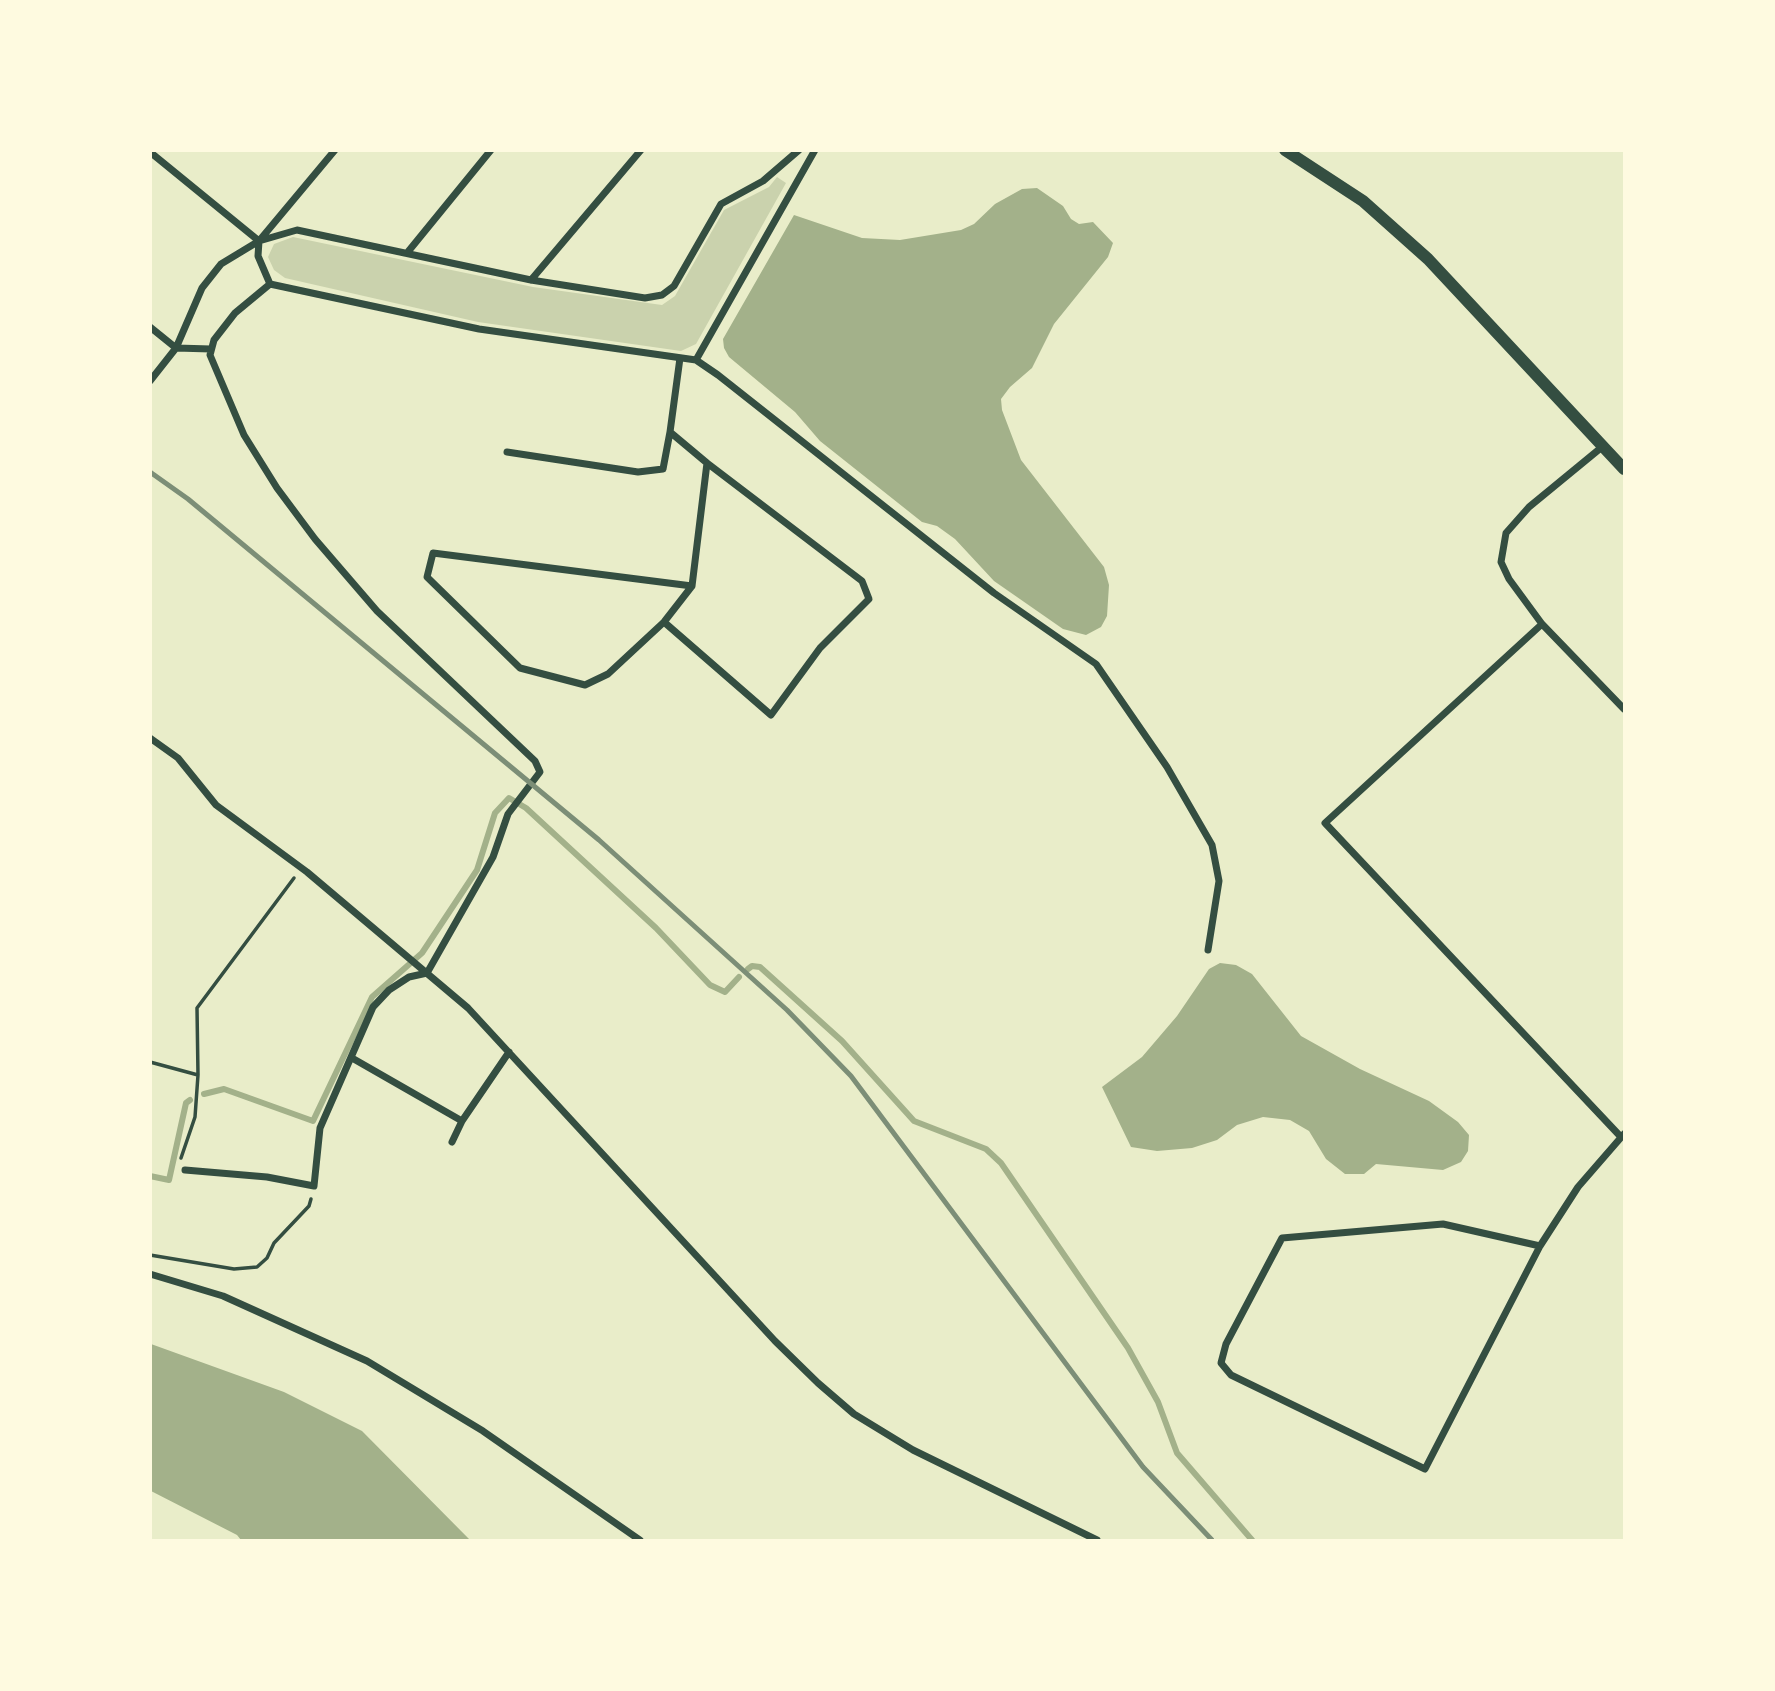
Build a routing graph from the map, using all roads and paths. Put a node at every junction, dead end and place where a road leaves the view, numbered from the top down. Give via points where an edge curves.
1 (335, 150) edge
2 (491, 150) edge
3 (641, 150) edge
4 (799, 150) edge
5 (816, 150) edge
6 (1285, 150) edge
7 (150, 152) edge
8 (259, 241) junction
9 (407, 253) junction
10 (531, 280) junction
11 (270, 284) junction
12 (150, 327) edge
13 (176, 348) junction
14 (211, 349) junction
15 (680, 358) junction
16 (695, 360) junction
17 (150, 381) edge
18 (670, 432) junction
19 (1602, 447) junction
20 (507, 452) dead end
21 (707, 463) junction
22 (1625, 469) edge
23 (692, 586) junction
24 (664, 622) junction
25 (1542, 624) junction
26 (1625, 709) edge
27 (150, 738) edge
28 (302, 868) junction
29 (1208, 950) dead end
30 (427, 973) junction
31 (509, 1052) junction
32 (352, 1058) junction
33 (150, 1062) edge
34 (198, 1074) junction
35 (462, 1121) junction
36 (1623, 1135) edge
37 (452, 1142) dead end
38 (185, 1170) joint
39 (314, 1186) junction
40 (1540, 1246) junction
41 (150, 1255) edge
42 (150, 1274) edge
43 (640, 1541) edge
44 (1097, 1541) edge

1 - 8 street
2 - 9 street
3 - 10 street
4 - 10 street via 763,181 721,204 674,286 662,295 645,298
5 - 16 street
6 - 19 main road via 1363,201 1428,259
7 - 8 street
8 - 9 street via 297,230
8 - 11 street via 258,256
8 - 13 street via 221,264 202,288
9 - 10 street
11 - 14 street via 236,313
11 - 15 street via 479,329
12 - 13 street
13 - 14 street
13 - 17 street
14 - 30 street via 213,368 244,435 315,539 377,611 535,761 540,772 512,809 493,857
15 - 16 street
15 - 18 street
16 - 29 street via 994,593 1096,664 1167,767 1212,845 1219,881
18 - 20 street via 663,470 638,472
18 - 21 street
19 - 22 main road
19 - 25 street via 1529,507 1506,533 1501,562
21 - 23 street
21 - 24 street via 862,581 869,599 820,648 772,715
23 - 24 street
23 - 24 street via 433,552 427,578 520,668 585,685 608,674
25 - 26 street
25 - 36 street via 1325,823
27 - 28 street via 178,758 216,805
28 - 30 street
28 - 34 path via 197,1008
30 - 31 street
30 - 32 street via 389,990 373,1007
31 - 35 street
31 - 44 street via 775,1341 854,1414 913,1450
32 - 35 street
32 - 39 street via 320,1128
33 - 34 path
34 - 38 path via 194,1116 181,1155
35 - 37 street
36 - 40 street via 1578,1187
38 - 39 street
39 - 41 path via 309,1206 257,1267 234,1269
40 - 40 street via 1425,1469 1231,1375 1221,1363 1226,1344 1282,1238 1444,1224
42 - 43 street via 223,1296 367,1361 483,1431

